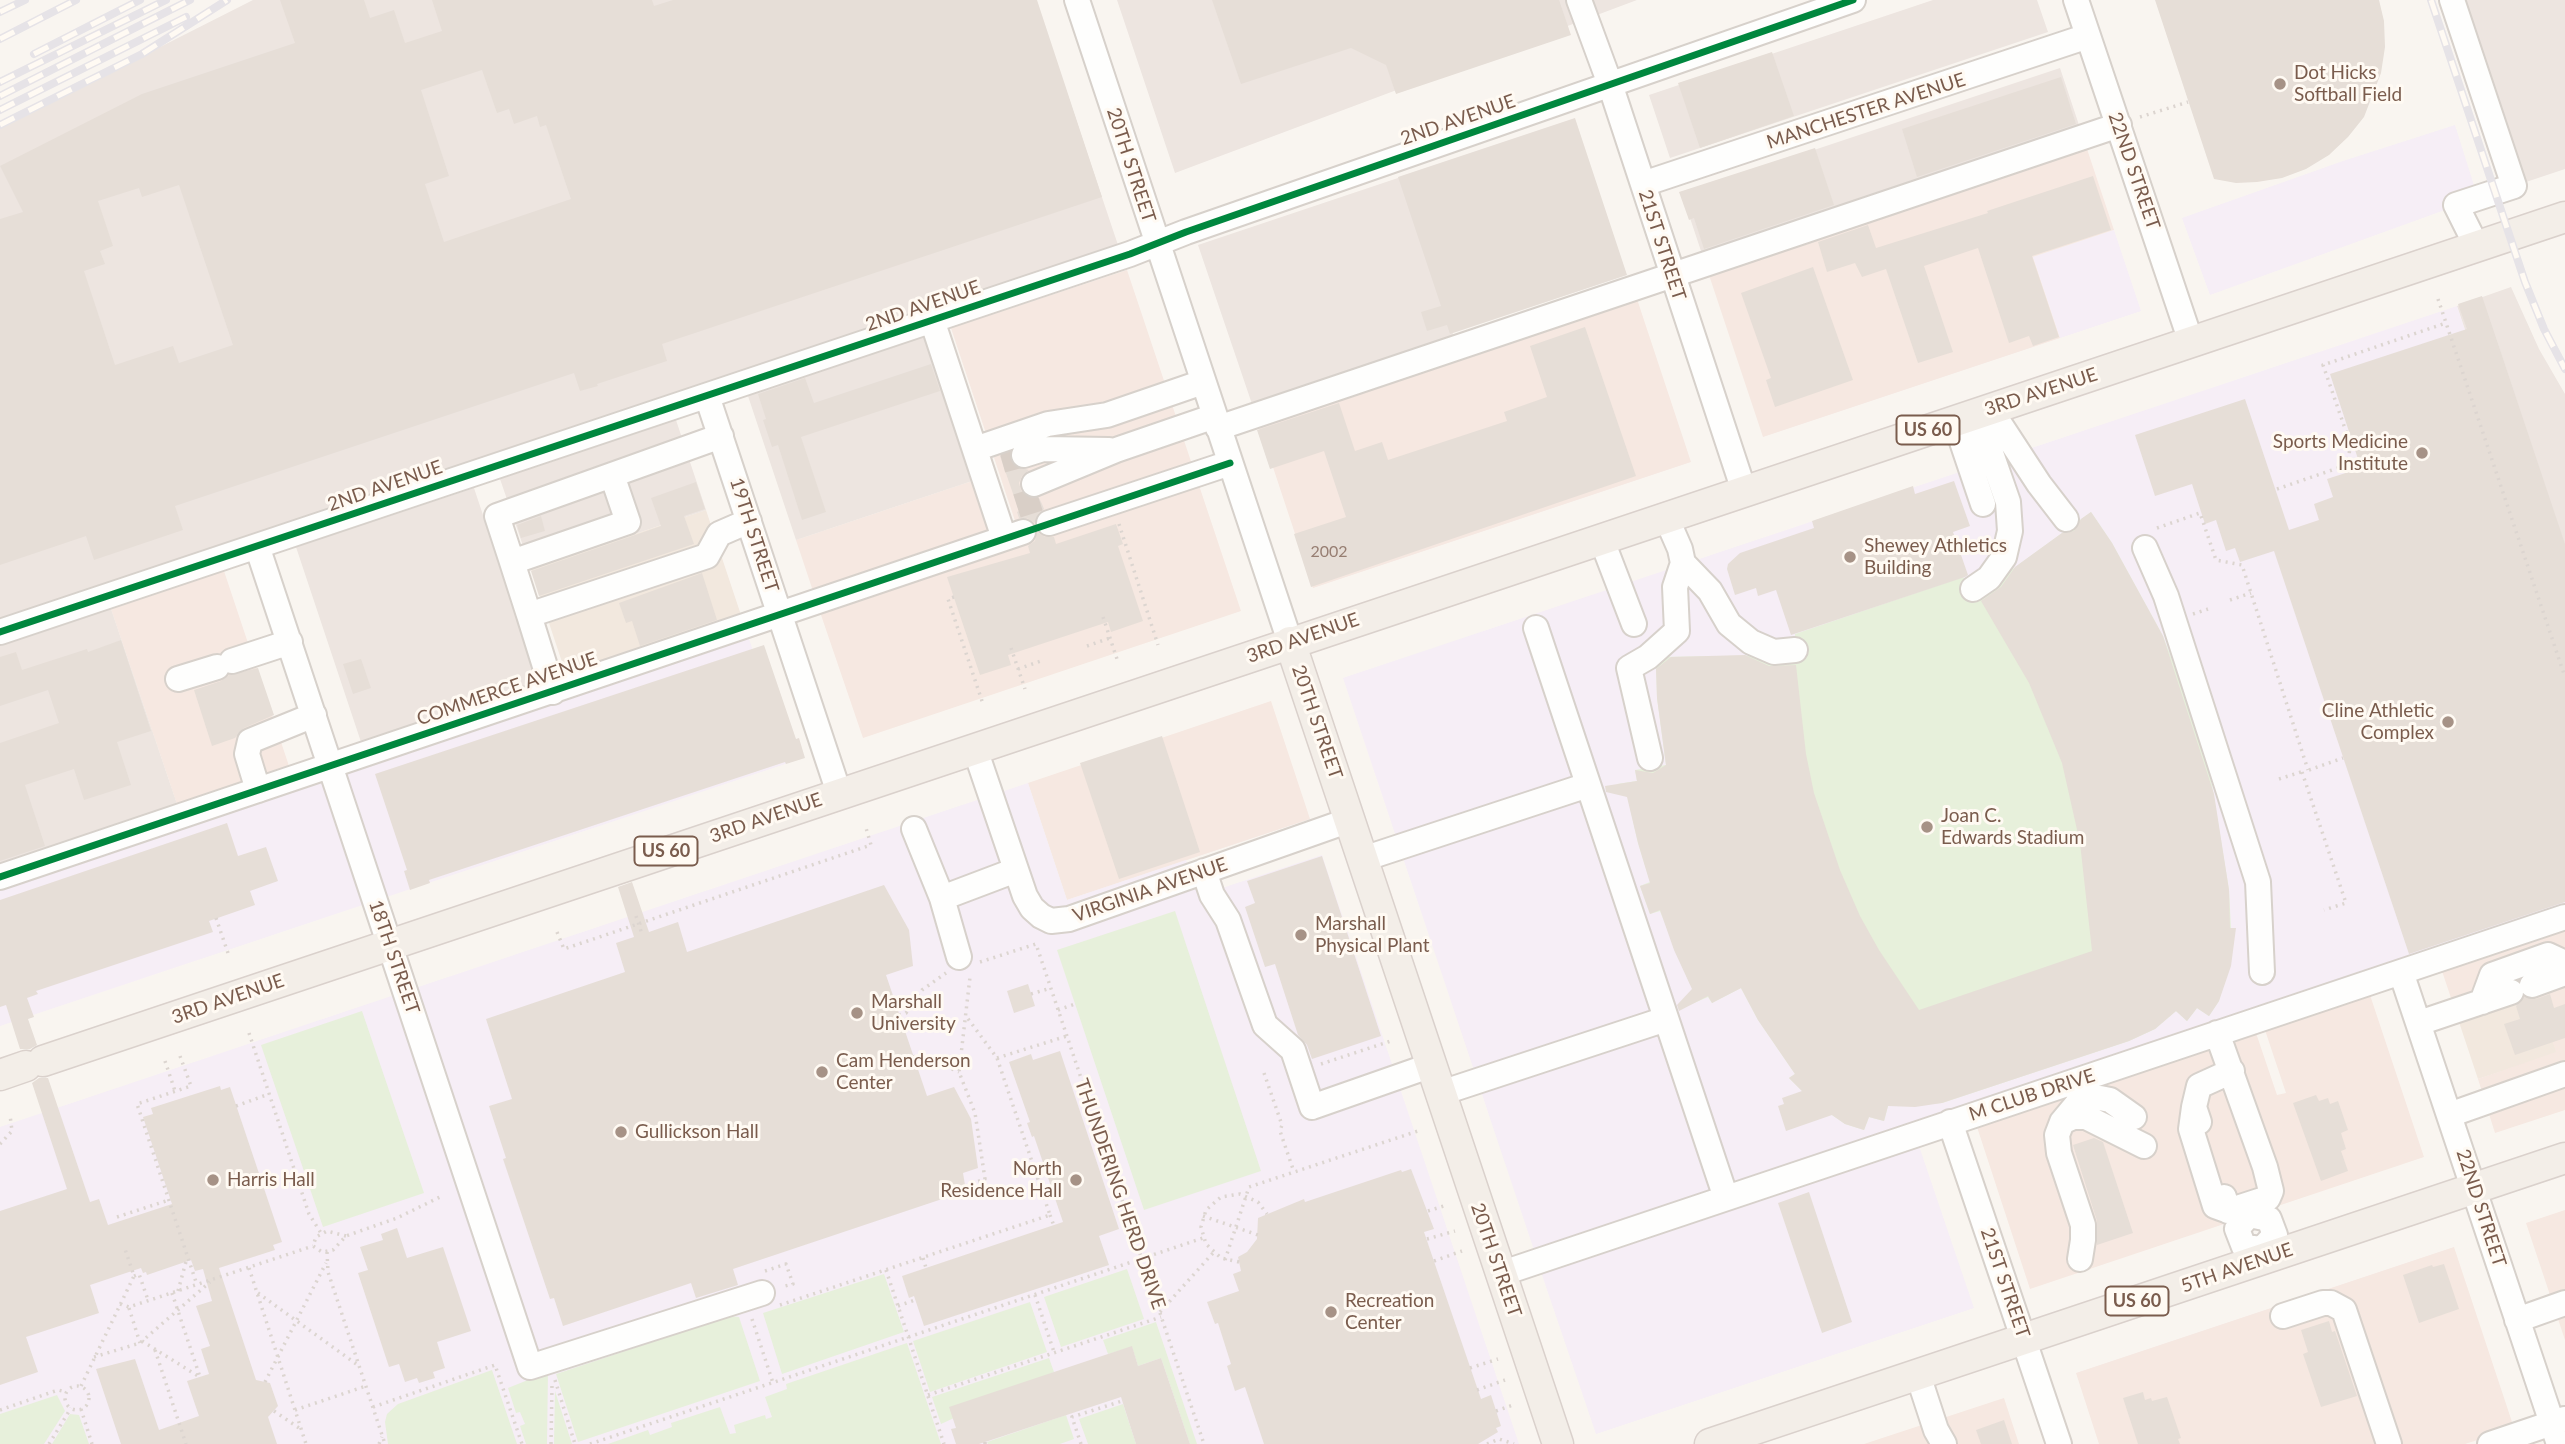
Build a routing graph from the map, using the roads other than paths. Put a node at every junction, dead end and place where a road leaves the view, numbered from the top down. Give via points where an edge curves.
1 (1077, 0) edge
2 (1579, 0) edge
3 (1853, 0) edge
4 (2076, 0) edge
5 (2452, 0) edge
6 (1799, 9) edge
7 (2088, 36) junction
8 (1610, 84) junction
9 (2128, 122) junction
10 (1643, 184) junction
11 (2565, 217) edge
12 (1157, 244) junction
13 (2477, 247) junction
14 (1671, 275) junction
15 (932, 320) junction
16 (2191, 342) junction
17 (1203, 382) junction
18 (707, 396) junction
19 (1974, 414) junction
20 (1217, 422) junction
21 (721, 436) junction
22 (1116, 450) junction
23 (1230, 463) junction
24 (612, 475) junction
25 (1007, 481) junction
26 (1744, 492) junction
27 (1983, 504) dead end
28 (1666, 517) junction
29 (2066, 519) dead end
30 (749, 521) junction
31 (1049, 523) tunnel mouth
32 (1601, 538) junction
33 (2149, 539) road end
34 (257, 546) junction
35 (512, 562) junction
36 (1683, 563) junction
37 (1973, 589) dead end
38 (780, 613) junction
39 (529, 615) junction
40 (1633, 624) dead end
41 (1536, 628) dead end
42 (0, 632) edge
43 (290, 642) junction
44 (1290, 642) junction
45 (1795, 650) dead end
46 (178, 679) dead end
47 (553, 692) junction
48 (314, 715) junction
49 (975, 748) junction
50 (1650, 758) dead end
51 (331, 765) junction
52 (1588, 785) junction
53 (258, 790) junction
54 (839, 793) junction
55 (1350, 820) junction
56 (914, 829) dead end
57 (1363, 859) junction
58 (1016, 870) junction
59 (1204, 871) junction
60 (0, 877) edge
61 (942, 898) junction
62 (2565, 917) edge
63 (390, 944) junction
64 (2565, 963) edge
65 (953, 965) road end
66 (2262, 972) dead end
67 (2401, 972) junction
68 (2565, 973) edge
69 (2482, 1002) junction
70 (1666, 1019) junction
71 (2419, 1023) junction
72 (2217, 1033) junction
73 (1432, 1065) junction
74 (23, 1067) edge
75 (2232, 1071) junction
76 (2565, 1074) edge
77 (1441, 1093) junction
78 (2194, 1107) junction
79 (2449, 1115) junction
80 (2134, 1117) dead end
81 (1950, 1122) junction
82 (2062, 1122) junction
83 (2144, 1146) dead end
84 (2565, 1158) edge
85 (2212, 1159) dead end
86 (2474, 1188) junction
87 (1726, 1198) junction
88 (2237, 1208) junction
89 (2263, 1254) junction
90 (2080, 1259) dead end
91 (1500, 1274) junction
92 (767, 1291) road end
93 (2565, 1303) edge
94 (2283, 1316) dead end
95 (2517, 1320) junction
96 (2024, 1339) junction
97 (1918, 1375) junction
98 (2558, 1429) edge
99 (1558, 1444) edge
100 (1710, 1444) edge
101 (1944, 1444) edge
102 (2059, 1444) edge
103 (2389, 1444) edge
104 (2490, 1444) edge

1 - 12 street, 20TH STREET
2 - 8 street, 21ST STREET
3 - 6 street, 2ND AVENUE
4 - 7 street, 22ND STREET
5 - 13 street via 2514,186 2456,205
6 - 8 street, 2ND AVENUE
7 - 9 street, 22ND STREET
7 - 10 street, MANCHESTER AVENUE
8 - 10 street, 21ST STREET
8 - 12 street, 2ND AVENUE
9 - 14 street
9 - 16 street, 22ND STREET
10 - 14 street, 21ST STREET
11 - 13 main road, 3RD AVENUE / US 60
12 - 15 street, 2ND AVENUE
12 - 17 street, 20TH STREET
13 - 16 main road, 3RD AVENUE / US 60
14 - 20 street
14 - 26 street, 21ST STREET
15 - 18 street, 2ND AVENUE
15 - 25 street
16 - 19 main road, 3RD AVENUE / US 60
17 - 20 street, 20TH STREET
17 - 25 street via 1107,415 1048,424
18 - 21 street, 19TH STREET
18 - 34 street, 2ND AVENUE
19 - 26 main road, 3RD AVENUE / US 60
19 - 27 street
19 - 29 street
19 - 37 street via 2008,502 2010,531 2004,557 1989,578
20 - 22 street
20 - 23 street, 20TH STREET
21 - 24 street
21 - 30 street, 19TH STREET
22 - 25 street via 1043,449
22 - 25 street via 1057,492
23 - 31 street
23 - 44 street, 20TH STREET
24 - 35 street via 497,516
24 - 35 street via 628,522
25 - 38 street, COMMERCE AVENUE via 1013,535
26 - 28 main road, 3RD AVENUE / US 60
28 - 32 main road, 3RD AVENUE / US 60
28 - 36 street
30 - 38 street, 19TH STREET
30 - 39 street via 719,534 706,556
32 - 40 street
32 - 44 main road, 3RD AVENUE / US 60
33 - 66 street via 2258,882
34 - 42 street, 2ND AVENUE
34 - 43 street, 18TH STREET
35 - 39 street
36 - 45 street via 1710,591 1729,624 1751,642 1774,652
36 - 50 street via 1675,587 1677,631 1629,668
38 - 47 street, COMMERCE AVENUE
38 - 54 street, 19TH STREET
39 - 47 street
41 - 52 street
43 - 46 street
43 - 48 street, 18TH STREET
44 - 49 main road, 3RD AVENUE / US 60
44 - 55 main road, 20TH STREET
47 - 51 street, COMMERCE AVENUE
48 - 51 street, 18TH STREET
48 - 53 street via 250,741 247,754
49 - 54 main road, 3RD AVENUE / US 60
49 - 58 street, VIRGINIA AVENUE
51 - 53 street, COMMERCE AVENUE
51 - 63 street, 18TH STREET
52 - 57 street
52 - 70 street
53 - 60 street, COMMERCE AVENUE
54 - 63 main road, 3RD AVENUE / US 60
55 - 57 main road, 20TH STREET
55 - 59 street, VIRGINIA AVENUE
56 - 61 street
57 - 73 main road, 20TH STREET
58 - 59 street, VIRGINIA AVENUE via 1032,908 1051,920 1069,919
58 - 61 street
59 - 73 street via 1228,920 1265,1025 1293,1050 1312,1107
61 - 65 street
62 - 67 street, M CLUB DRIVE
63 - 74 main road, 3RD AVENUE / US 60
63 - 92 street, 18TH STREET via 530,1367
64 - 69 street via 2548,956 2493,975
67 - 71 street, 22ND STREET
67 - 72 street, M CLUB DRIVE
68 - 69 street
69 - 71 street
70 - 77 street
70 - 87 street
71 - 79 street, 22ND STREET
72 - 75 street
72 - 81 street, M CLUB DRIVE
73 - 77 main road, 20TH STREET
75 - 78 street via 2199,1086
75 - 88 street via 2271,1191 2268,1198
76 - 79 street
77 - 91 main road, 20TH STREET
78 - 85 street
78 - 88 street via 2191,1129 2215,1206
79 - 86 street, 22ND STREET
80 - 82 street via 2099,1098 2077,1104
81 - 87 street, M CLUB DRIVE
81 - 96 street, 21ST STREET
82 - 83 street via 2086,1117
82 - 90 street via 2056,1143 2083,1226
84 - 86 main road, 5TH AVENUE / US 60
86 - 89 main road, 5TH AVENUE / US 60
86 - 95 street, 22ND STREET
87 - 91 street, M CLUB DRIVE
88 - 89 street via 2237,1229 2244,1247
89 - 96 main road, 5TH AVENUE / US 60
91 - 99 main road, 20TH STREET
93 - 95 street
94 - 103 street via 2323,1303 2344,1310
95 - 98 street, 22ND STREET
96 - 97 main road, 5TH AVENUE / US 60
96 - 102 street, 21ST STREET
97 - 100 main road, 5TH AVENUE / US 60
97 - 101 street
98 - 104 street

